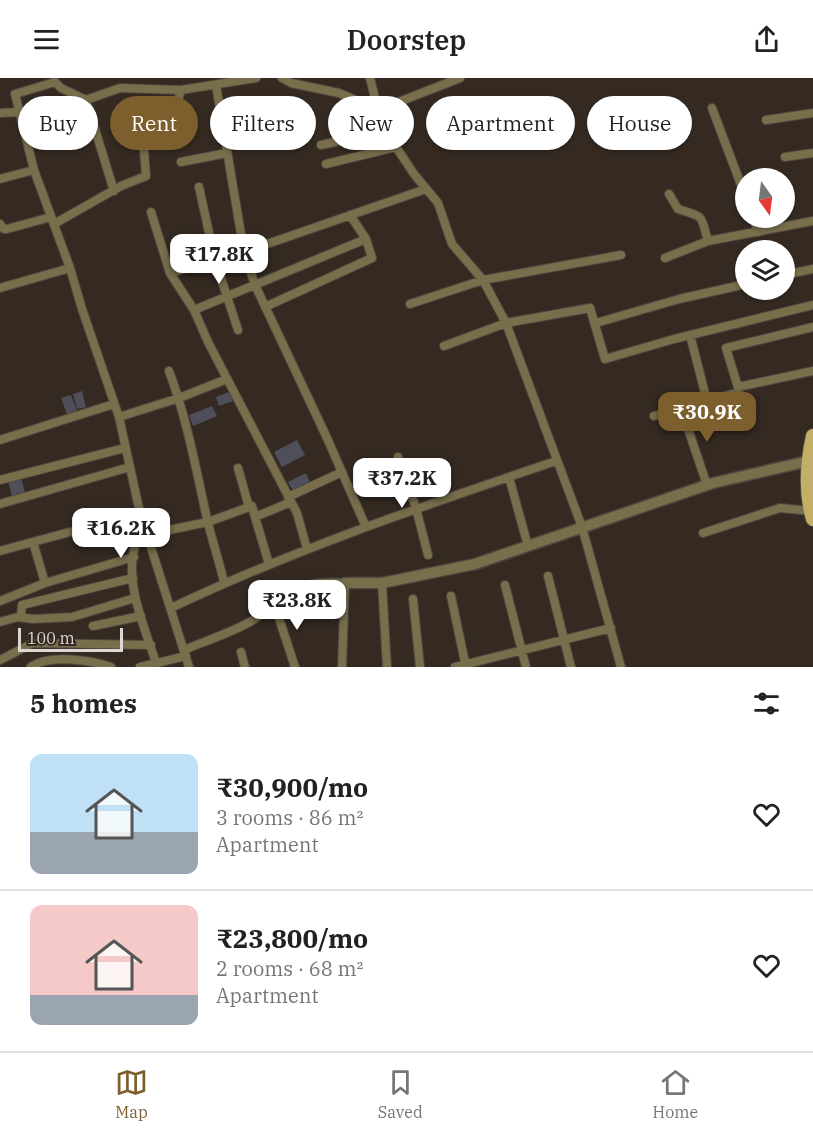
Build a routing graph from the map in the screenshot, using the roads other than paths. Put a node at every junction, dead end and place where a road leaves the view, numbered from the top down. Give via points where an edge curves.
1 (117, 78) edge
2 (256, 78) edge
3 (282, 78) edge
4 (370, 78) edge
5 (460, 78) edge
6 (439, 82) edge
7 (211, 83) edge
8 (120, 88) junction
9 (181, 90) junction
10 (78, 96) edge
11 (97, 96) edge
12 (346, 96) edge
13 (374, 96) edge
14 (408, 96) edge
15 (18, 108) edge
16 (712, 108) dead end
17 (18, 112) edge
18 (0, 113) edge
19 (813, 113) edge
20 (766, 120) dead end
21 (98, 139) edge
22 (328, 143) edge
23 (321, 145) dead end
24 (29, 150) edge
25 (384, 150) edge
26 (398, 150) edge
27 (228, 153) junction
28 (812, 156) edge
29 (785, 158) dead end
30 (181, 162) dead end
31 (326, 164) dead end
32 (735, 169) edge
33 (34, 170) junction
34 (0, 179) edge
35 (199, 187) dead end
36 (426, 189) junction
37 (114, 190) junction
38 (669, 194) dead end
39 (151, 212) dead end
40 (350, 215) junction
41 (53, 221) junction
42 (813, 222) edge
43 (0, 224) edge
44 (757, 228) edge
45 (758, 232) junction
46 (366, 238) junction
47 (708, 241) junction
48 (244, 252) junction
49 (621, 255) dead end
50 (665, 258) dead end
51 (215, 260) junction
52 (70, 268) junction
53 (813, 269) edge
54 (170, 273) junction
55 (795, 273) edge
56 (483, 280) junction
57 (255, 285) junction
58 (735, 287) edge
59 (0, 288) edge
60 (226, 297) junction
61 (410, 304) dead end
62 (813, 305) edge
63 (265, 307) junction
64 (194, 310) junction
65 (506, 323) junction
66 (596, 323) junction
67 (813, 327) edge
68 (238, 330) dead end
69 (690, 335) junction
70 (444, 346) dead end
71 (169, 371) dead end
72 (813, 371) edge
73 (227, 379) junction
74 (738, 387) junction
75 (179, 398) junction
76 (707, 401) junction
77 (114, 404) junction
78 (681, 408) junction
79 (654, 416) dead end
80 (119, 417) junction
81 (813, 436) edge
82 (0, 440) edge
83 (125, 448) junction
84 (398, 458) dead end
85 (556, 461) junction
86 (810, 461) edge
87 (130, 467) junction
88 (238, 468) dead end
89 (342, 472) junction
90 (509, 477) junction
91 (0, 480) edge
92 (707, 485) junction
93 (289, 500) junction
94 (0, 504) edge
95 (249, 507) junction
96 (416, 508) junction
97 (140, 513) junction
98 (812, 515) edge
99 (255, 517) junction
100 (208, 522) junction
101 (366, 527) junction
102 (582, 527) junction
103 (145, 530) junction
104 (159, 532) dead end
105 (703, 533) dead end
106 (33, 542) junction
107 (528, 546) junction
108 (307, 549) junction
109 (0, 550) edge
110 (428, 555) dead end
111 (134, 557) junction
112 (269, 564) junction
113 (548, 576) dead end
114 (133, 578) junction
115 (224, 582) junction
116 (45, 583) junction
117 (345, 583) junction
118 (382, 583) junction
119 (505, 585) dead end
120 (451, 596) dead end
121 (135, 598) junction
122 (413, 599) dead end
123 (0, 601) edge
124 (274, 603) junction
125 (171, 608) junction
126 (141, 616) junction
127 (21, 617) junction
128 (0, 622) edge
129 (93, 626) dead end
130 (611, 628) junction
131 (563, 640) junction
132 (151, 645) junction
133 (521, 651) junction
134 (241, 652) dead end
135 (185, 653) junction
136 (0, 660) edge
137 (156, 663) junction
138 (48, 664) edge
139 (466, 666) edge
140 (31, 667) edge
141 (111, 667) edge
142 (140, 667) edge
143 (189, 667) edge
144 (245, 667) edge
145 (296, 667) edge
146 (342, 667) edge
147 (387, 667) edge
148 (420, 667) edge
149 (455, 667) edge
150 (526, 667) edge
151 (571, 667) edge
152 (621, 667) edge

1 - 8 street
2 - 7 street
3 - 12 street
4 - 13 street
5 - 6 street
6 - 14 street
7 - 9 street
7 - 27 street
8 - 9 street
8 - 11 street
9 - 37 street via 175,111 155,123 143,137 146,176
10 - 15 street via 54,82 15,94
16 - 32 street
17 - 18 street
19 - 20 street
21 - 37 street
22 - 23 street
24 - 33 street
25 - 31 street
26 - 36 street
27 - 30 street
27 - 48 street
28 - 29 street
33 - 34 street
33 - 41 street
35 - 51 street
36 - 40 street
36 - 56 street via 438,203 452,244
37 - 41 street
38 - 47 street via 678,209 700,216
39 - 54 street
40 - 46 street
40 - 48 street
41 - 43 street via 8,229
41 - 52 street
42 - 45 street
44 - 45 street
45 - 47 street
46 - 57 street
46 - 63 street via 372,258
47 - 50 street
48 - 51 street
48 - 57 street
49 - 56 street
51 - 54 street
51 - 60 street
52 - 59 street
52 - 77 street
53 - 55 street
54 - 64 street
56 - 61 street
56 - 65 street
57 - 60 street
57 - 63 street
58 - 66 street
60 - 64 street
60 - 68 street
62 - 69 street
63 - 89 street
64 - 73 street
65 - 66 street via 590,308
65 - 70 street
65 - 85 street
66 - 69 street via 605,359
67 - 74 street via 726,348
69 - 76 street
71 - 75 street
72 - 74 street
73 - 75 street
73 - 93 street
74 - 76 street via 739,392
75 - 80 street
75 - 100 street
76 - 78 street
77 - 80 street
77 - 82 street
78 - 79 street
78 - 92 street
80 - 83 street
81 - 86 main road
83 - 87 street
83 - 91 street
84 - 96 street
85 - 90 street
85 - 102 street
86 - 92 street
86 - 98 main road
87 - 94 street
87 - 97 street
88 - 95 street
89 - 93 street
89 - 101 street
90 - 96 street
90 - 107 street
92 - 102 street
93 - 99 street
93 - 108 street via 297,513
95 - 99 street via 252,506
95 - 100 street
96 - 101 street
96 - 110 street
97 - 103 street
97 - 106 street
98 - 105 street via 780,508
99 - 112 street
100 - 104 street
100 - 115 street
101 - 108 street
102 - 107 street
102 - 130 street
103 - 111 street via 136,543
103 - 125 street
106 - 109 street
106 - 116 street
107 - 118 street via 475,564
108 - 112 street
111 - 114 street
111 - 116 street
112 - 115 street
113 - 131 street
114 - 121 street
114 - 127 street via 22,605
115 - 125 street
116 - 123 street
117 - 118 street
117 - 124 street via 310,583
117 - 146 street
118 - 147 street
119 - 133 street
120 - 139 street
121 - 126 street
121 - 127 street via 72,616 33,620
122 - 148 street
124 - 135 street via 256,619
124 - 145 street
125 - 135 street
126 - 129 street
126 - 132 street
127 - 128 street
130 - 131 street
130 - 152 street
131 - 133 street
131 - 151 street
132 - 136 street via 33,643
132 - 137 street
133 - 139 street
133 - 150 street
134 - 144 street
135 - 137 street
135 - 143 street
137 - 142 street
138 - 140 street
138 - 141 street via 65,659
139 - 149 street

